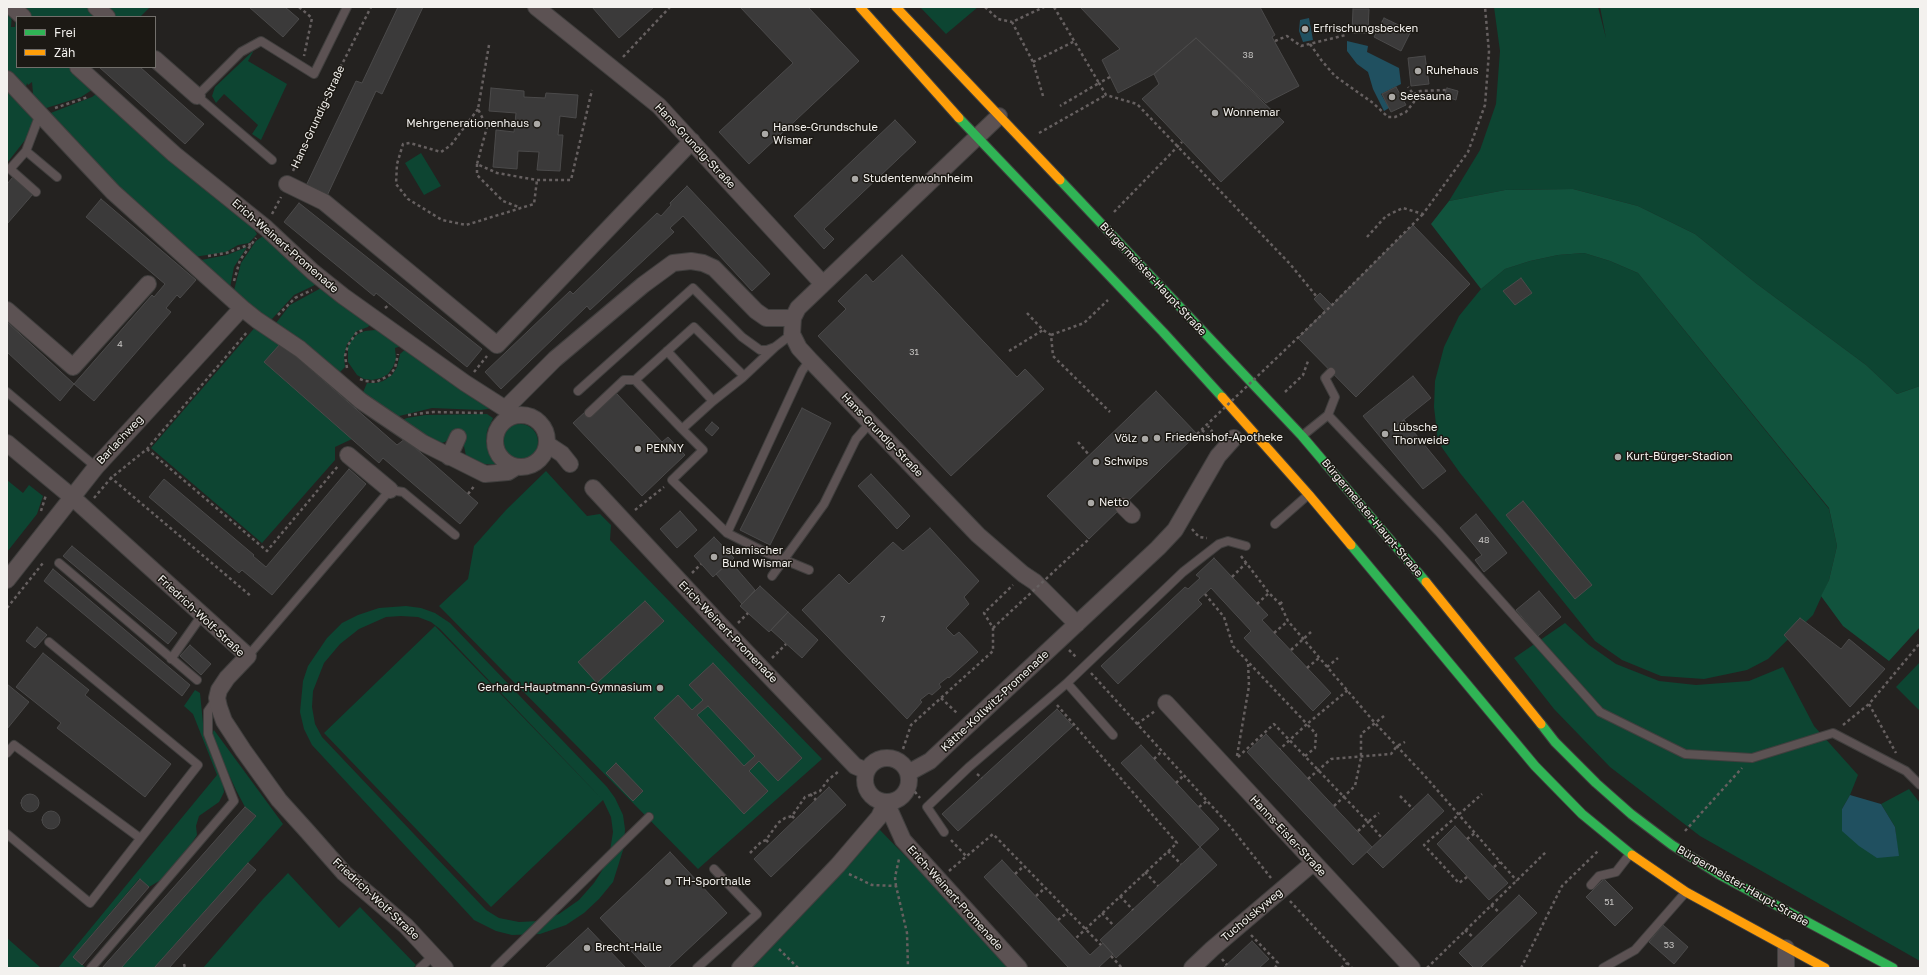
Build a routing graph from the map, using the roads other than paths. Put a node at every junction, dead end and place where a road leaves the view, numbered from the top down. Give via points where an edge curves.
1 (12, 7) edge
2 (96, 7) edge
3 (347, 7) edge
4 (536, 7) edge
5 (860, 7) edge
6 (896, 7) edge
7 (22, 16) edge
8 (106, 16) edge
9 (156, 60) edge
10 (79, 68) edge
11 (7, 79) edge
12 (197, 96) junction
13 (40, 114) junction
14 (999, 116) junction
15 (975, 137) junction
16 (692, 141) junction
17 (26, 151) junction
18 (272, 160) dead end
19 (57, 177) dead end
20 (287, 184) road end
21 (36, 192) dead end
22 (822, 283) junction
23 (148, 284) dead end
24 (242, 308) junction
25 (7, 310) edge
26 (792, 326) junction
27 (775, 347) junction
28 (667, 351) junction
29 (810, 360) junction
30 (1331, 372) dead end
31 (744, 376) junction
32 (635, 380) junction
33 (578, 391) dead end
34 (7, 392) edge
35 (713, 401) junction
36 (510, 412) junction
37 (589, 413) dead end
38 (1328, 414) junction
39 (870, 423) junction
40 (682, 429) junction
41 (1302, 436) junction
42 (458, 437) dead end
43 (1234, 438) dead end
44 (7, 444) edge
45 (548, 444) junction
46 (348, 455) road end
47 (449, 457) junction
48 (570, 464) dead end
49 (96, 467) junction
50 (516, 467) junction
51 (593, 488) dead end
52 (390, 490) junction
53 (1309, 495) junction
54 (72, 497) junction
55 (1275, 524) dead end
56 (727, 533) junction
57 (455, 535) dead end
58 (1246, 546) road end
59 (784, 560) junction
60 (59, 563) dead end
61 (809, 570) dead end
62 (772, 576) dead end
63 (7, 580) edge
64 (202, 615) junction
65 (1078, 624) junction
66 (49, 642) dead end
67 (248, 656) junction
68 (171, 659) junction
69 (197, 680) dead end
70 (1066, 683) junction
71 (217, 698) junction
72 (1166, 703) road end
73 (1113, 735) dead end
74 (7, 753) edge
75 (861, 768) junction
76 (906, 768) junction
77 (1920, 785) edge
78 (886, 802) junction
79 (649, 817) dead end
80 (944, 832) road end
81 (7, 834) edge
82 (140, 838) junction
83 (1631, 854) junction
84 (1313, 863) junction
85 (714, 869) dead end
86 (1591, 885) dead end
87 (1686, 892) junction
88 (1786, 948) junction
89 (434, 955) junction
90 (91, 968) edge
91 (420, 968) edge
92 (445, 968) edge
93 (495, 968) edge
94 (697, 968) edge
95 (740, 968) edge
96 (1019, 968) edge
97 (1192, 968) edge
98 (1412, 968) edge
99 (1603, 968) edge
100 (1786, 968) edge
101 (1825, 968) edge
102 (1893, 968) edge

1 - 7 street
2 - 8 street
3 - 12 lane via 314,74 261,41 241,52
4 - 16 street, Hans-Grundig-Straße via 658,106
5 - 15 street
6 - 14 street, Bürgermeister-Haupt-Straße
9 - 12 street
10 - 36 street, Erich-Weinert-Promenade via 174,154 266,228 326,282 465,383
11 - 13 street
12 - 18 lane
13 - 17 lane
13 - 24 street via 113,192
14 - 15 street
14 - 41 street, Bürgermeister-Haupt-Straße
15 - 22 street
15 - 53 street via 1163,332
16 - 20 street via 496,345 324,202
16 - 22 street, Hans-Grundig-Straße
17 - 19 lane
17 - 21 lane via 10,170
22 - 26 street via 798,308
23 - 25 street via 73,367
24 - 47 street via 300,349 361,401
24 - 49 street, Barlachweg
26 - 27 lane
26 - 29 street, Hans-Grundig-Straße via 799,348
26 - 36 street via 766,318 756,311 714,268 691,261 673,264 642,285 555,359
27 - 31 lane
27 - 33 lane via 760,350 750,344 693,288
28 - 31 lane via 694,327
28 - 32 lane
28 - 35 lane
29 - 39 street, Hans-Grundig-Straße
29 - 56 lane via 802,371
30 - 38 lane via 1325,378 1334,397
31 - 35 lane
32 - 37 lane via 624,380
32 - 40 lane
34 - 49 lane
35 - 40 lane
36 - 45 street, Erich-Weinert-Promenade via 532,416 539,421 544,428
36 - 50 street via 500,425 495,442 501,458
38 - 41 lane
38 - 77 lane via 1439,532 1600,712 1685,754 1752,758 1833,733 1906,771
39 - 59 lane via 856,438 824,504
39 - 65 street, Hans-Grundig-Straße via 978,535 1035,582
40 - 56 lane via 703,450 672,480
41 - 102 street, Bürgermeister-Haupt-Straße via 1410,563 1555,742 1630,814 1672,845 1734,883
42 - 47 street
43 - 65 street, Käthe-Kollwitz-Promenade via 1218,456 1174,530
44 - 54 street, Friedrich-Wolf-Straße
45 - 48 street via 562,454
45 - 50 street via 540,460 525,467
46 - 52 street
47 - 50 street via 485,474 508,472
49 - 54 street, Barlachweg
51 - 75 street, Erich-Weinert-Promenade
52 - 57 lane via 403,492
52 - 67 lane
53 - 55 lane
53 - 83 street via 1535,766 1582,814
54 - 63 street, Barlachweg
54 - 64 street, Friedrich-Wolf-Straße
56 - 59 lane
58 - 70 lane via 1228,541 1219,544 1183,572
59 - 61 lane
59 - 62 lane
60 - 68 lane
64 - 67 street, Friedrich-Wolf-Straße
64 - 68 lane
65 - 76 street, Käthe-Kollwitz-Promenade via 930,761
66 - 82 lane via 198,765
67 - 71 street, Friedrich-Wolf-Straße via 227,678
68 - 69 lane
70 - 73 lane
70 - 80 lane via 927,807
71 - 89 street, Friedrich-Wolf-Straße via 224,720 280,800 344,872 406,926
71 - 90 lane via 208,711 208,734 234,801
72 - 84 street, Hanns-Eisler-Straße
74 - 82 lane via 14,745
75 - 76 street via 883,758 890,758
75 - 78 street via 868,792 879,801
76 - 78 street, Käthe-Kollwitz-Promenade via 907,790 898,799
78 - 95 street via 879,817 838,866
78 - 96 street, Erich-Weinert-Promenade via 903,840
79 - 93 lane
81 - 82 lane via 90,903
83 - 86 lane via 1616,872 1599,876
83 - 87 street
84 - 97 street, Tucholskyweg
84 - 98 street, Hanns-Eisler-Straße
85 - 94 lane via 756,914
87 - 88 street
87 - 99 lane via 1635,950
88 - 100 street
88 - 101 street
89 - 91 lane
89 - 92 street, Friedrich-Wolf-Straße

